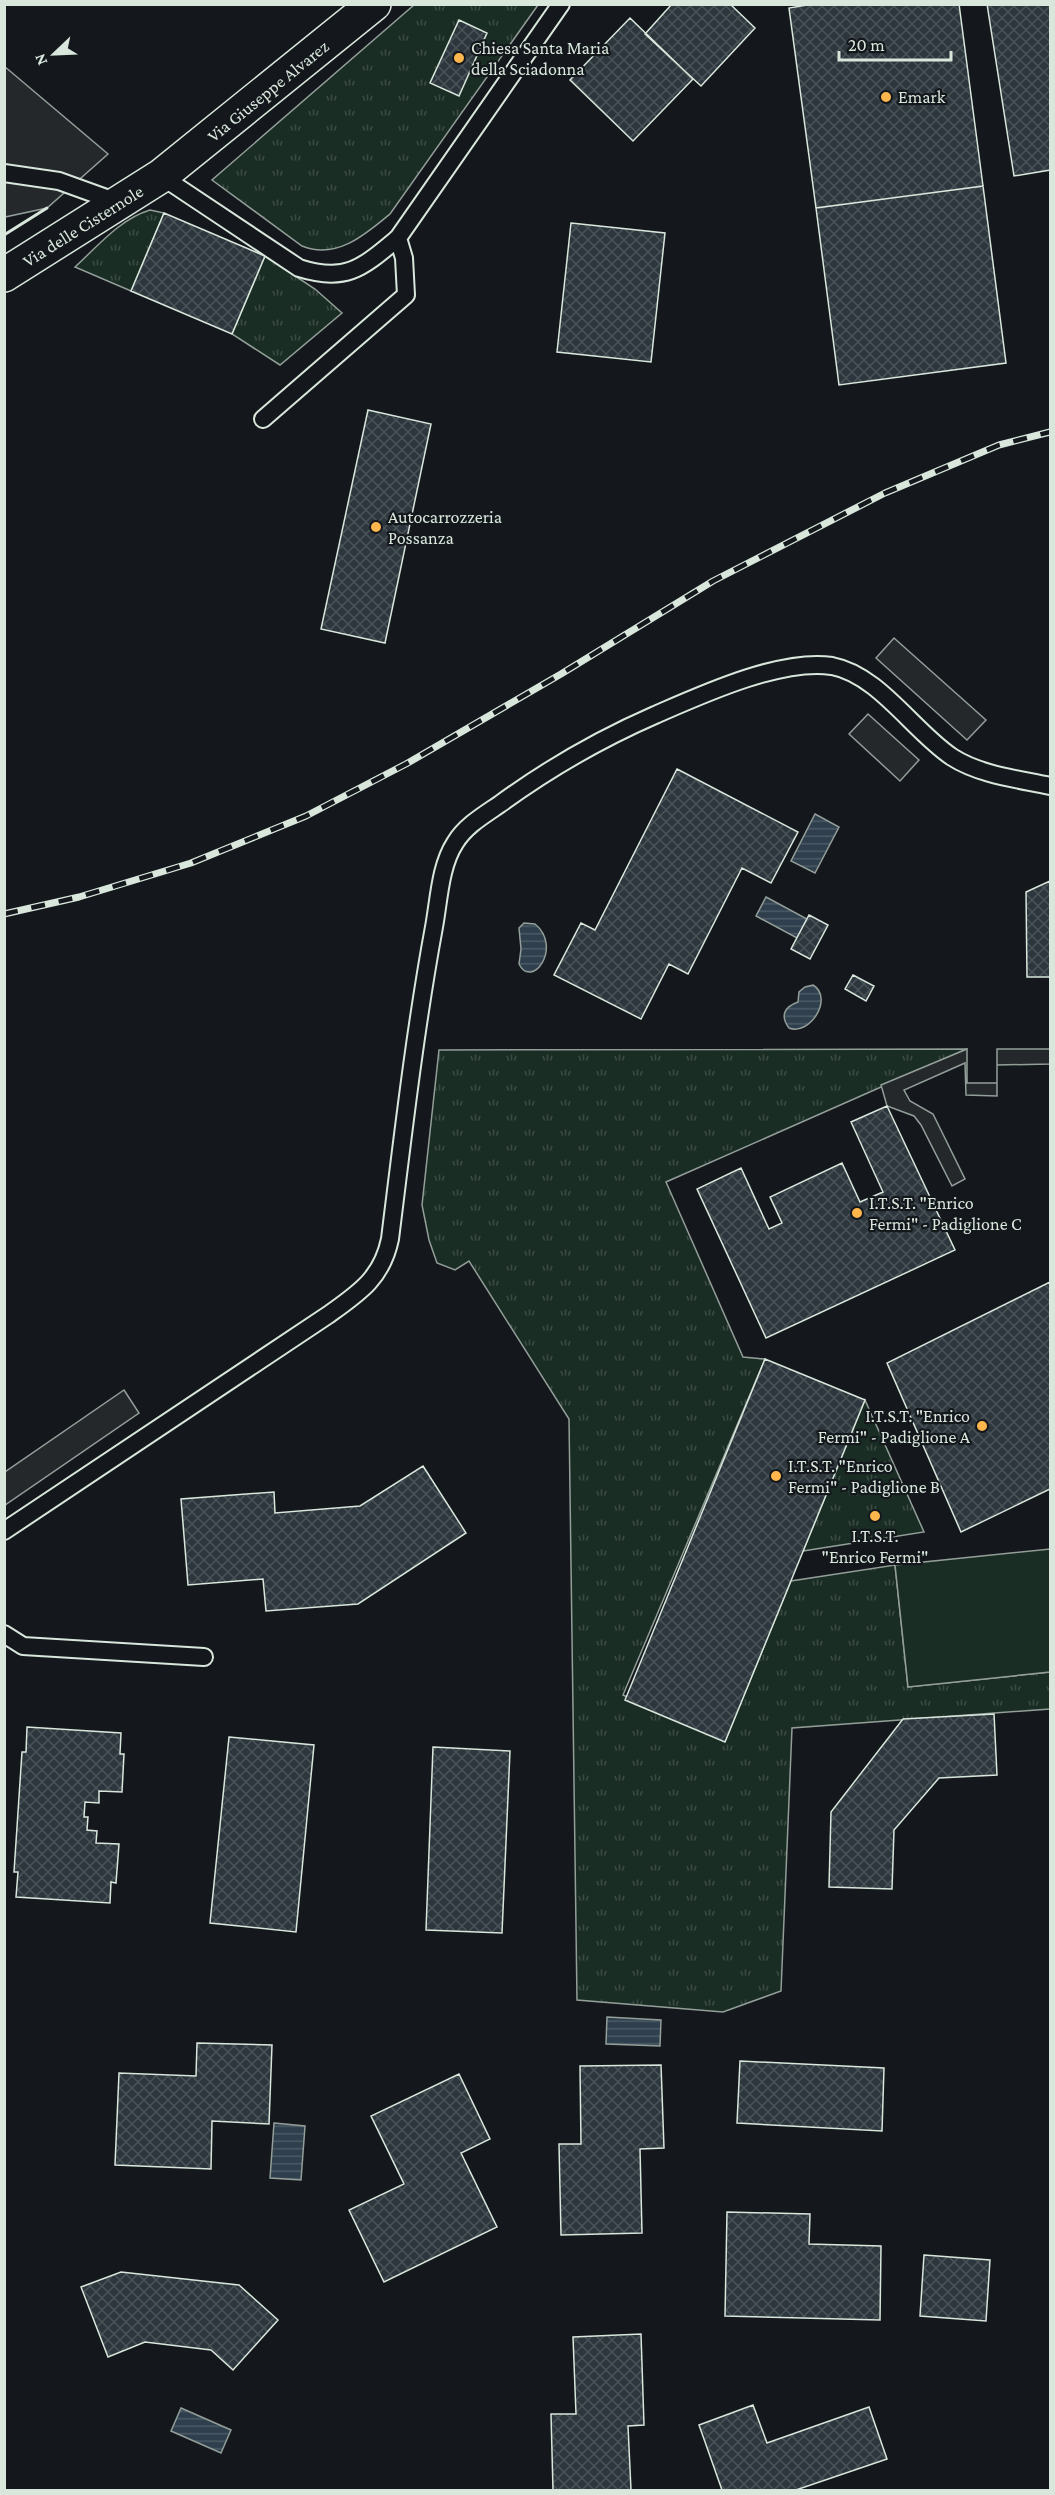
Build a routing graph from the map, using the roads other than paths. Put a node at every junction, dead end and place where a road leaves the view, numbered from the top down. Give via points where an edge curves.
1 (374, 4) edge
2 (561, 4) edge
3 (4, 173) edge
4 (161, 176) junction
5 (121, 203) junction
6 (398, 238) junction
7 (4, 275) edge
8 (262, 419) dead end
9 (1050, 786) edge
10 (4, 1532) edge
11 (4, 1634) edge
12 (204, 1657) dead end

1 - 4 street, Via Giuseppe Alvarez
2 - 6 lane
3 - 5 lane via 59,181
4 - 5 street, Via delle Cisternole
4 - 6 lane via 298,268 321,275 346,273
5 - 7 street, Via delle Cisternole
6 - 8 lane via 404,258 406,295
9 - 10 lane via 959,761 936,745 873,686 844,669 810,665 732,684 641,722 550,769 481,817 454,844 444,871 418,1012 390,1239 376,1273 359,1293 328,1315
11 - 12 lane via 23,1646

